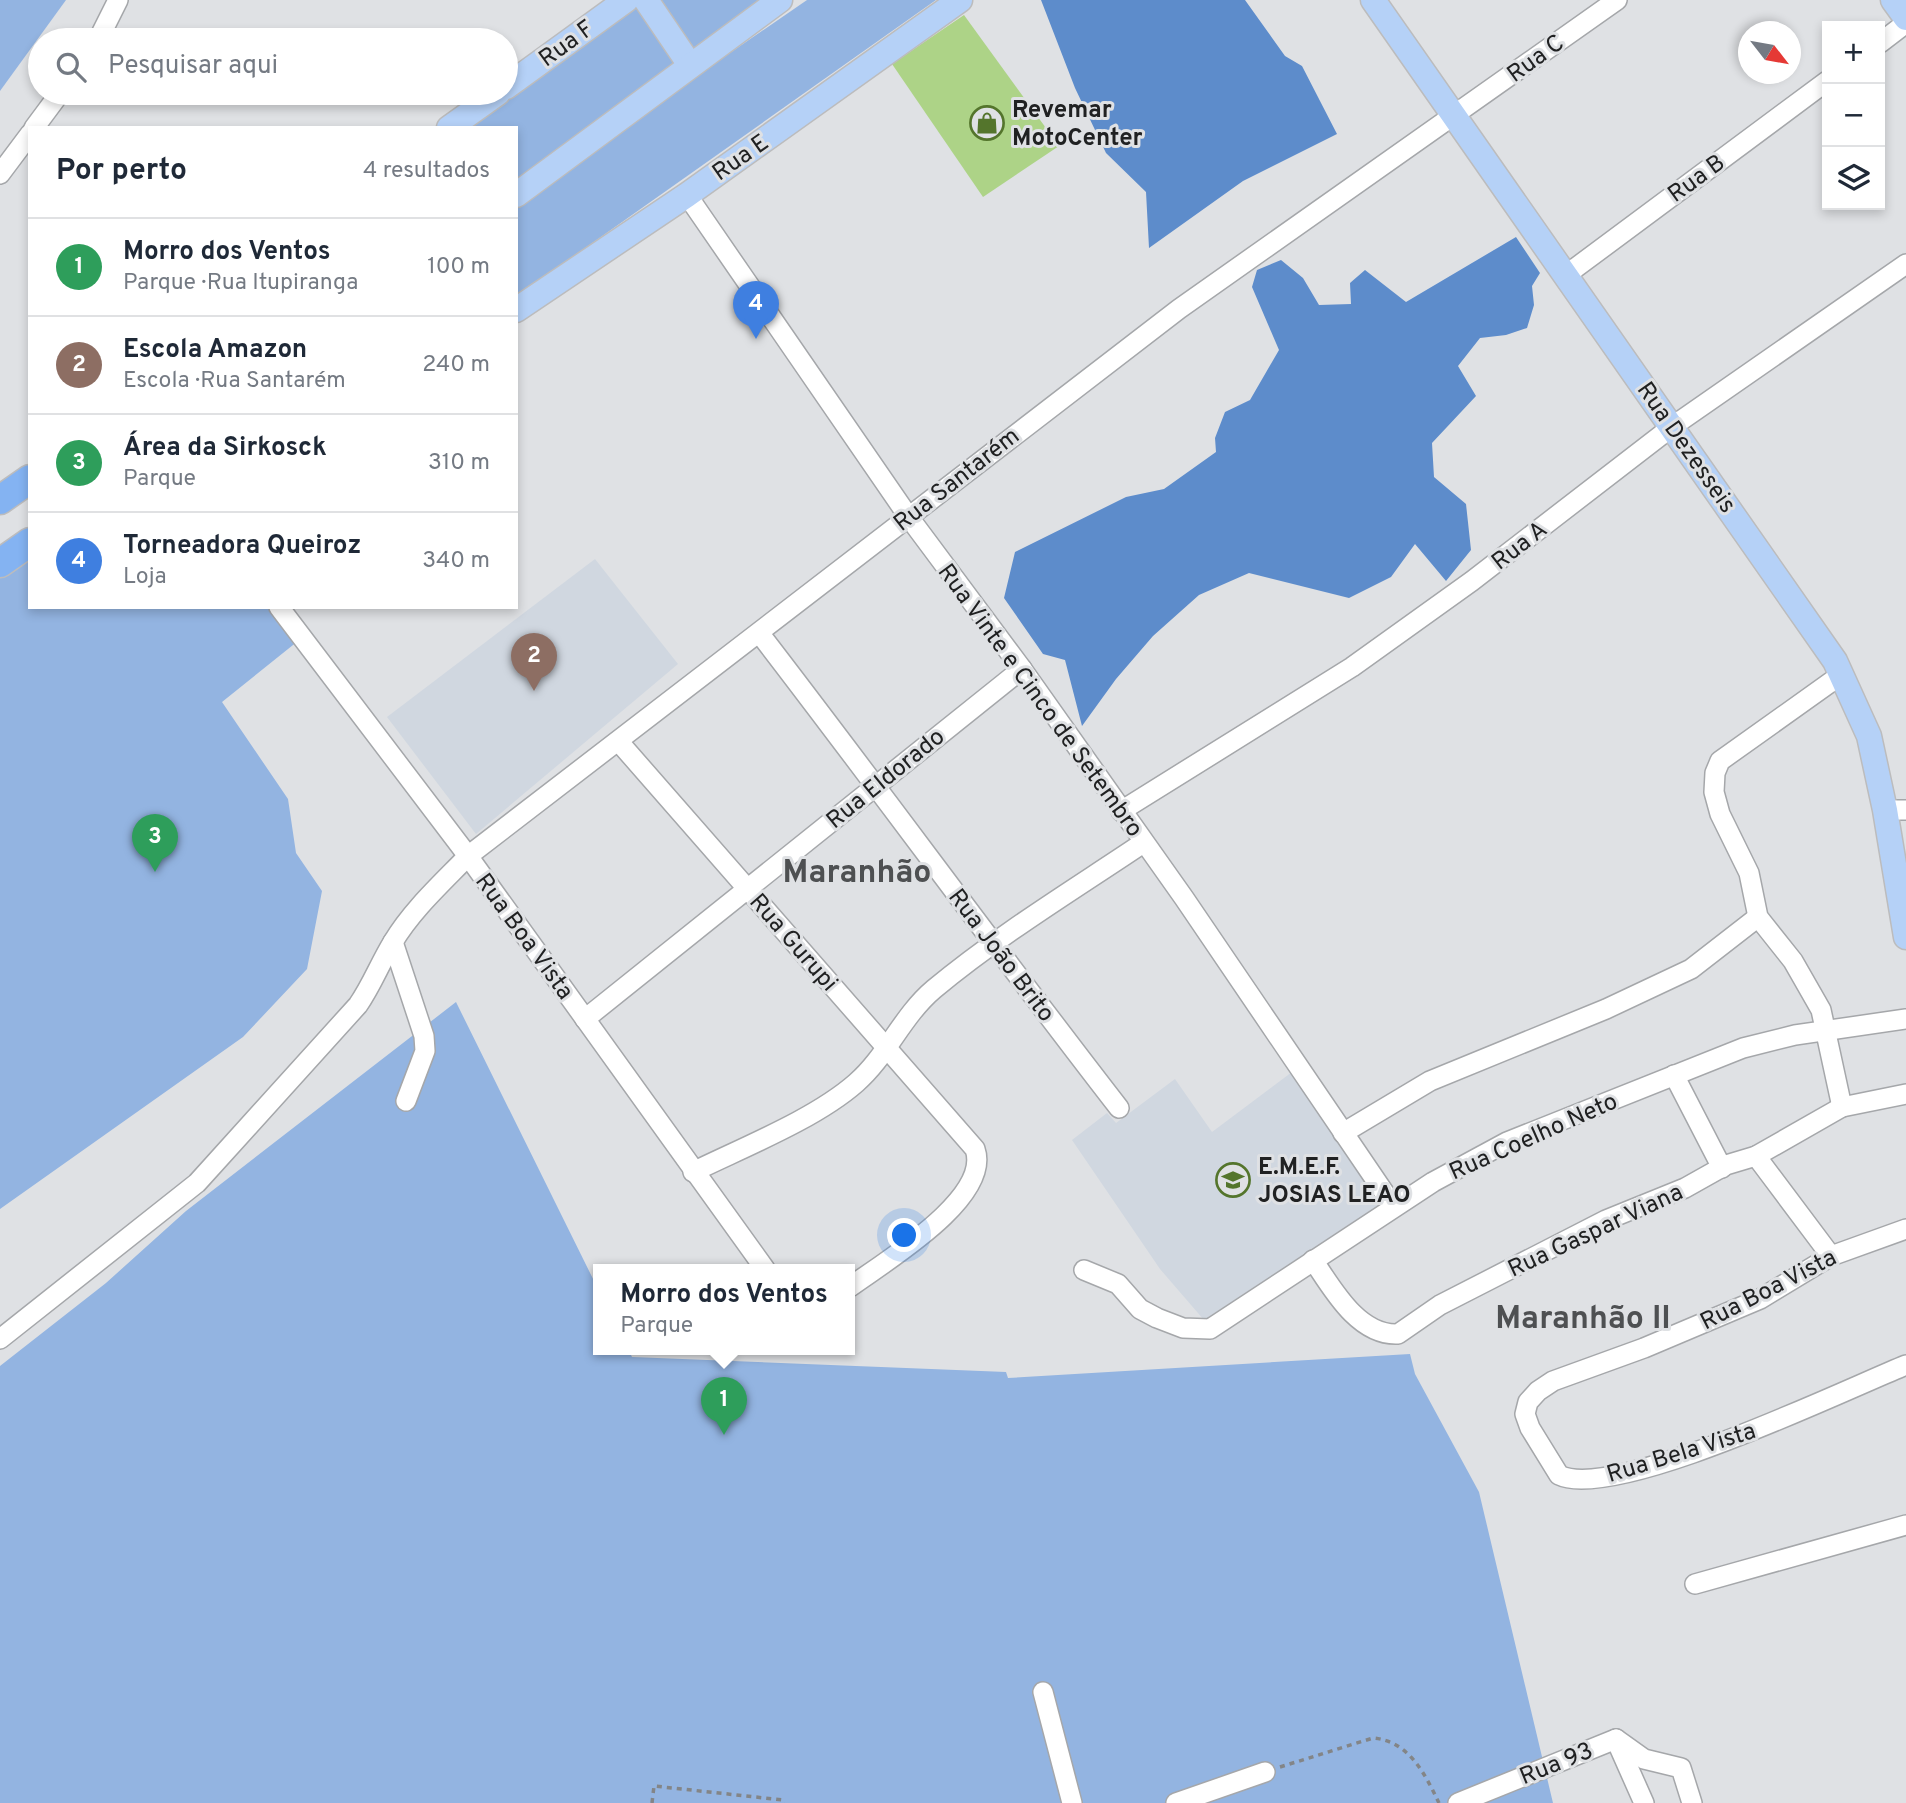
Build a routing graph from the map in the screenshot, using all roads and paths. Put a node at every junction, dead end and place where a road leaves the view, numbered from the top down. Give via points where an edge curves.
1 (118, 0) edge
2 (626, 0) edge
3 (646, 0) edge
4 (780, 0) edge
5 (960, 0) edge
6 (1374, 0) edge
7 (1617, 0) edge
8 (1893, 0) edge
9 (1906, 21) edge
10 (104, 28) edge
11 (1885, 39) edge
12 (690, 65) junction
13 (518, 78) edge
14 (1823, 84) edge
15 (51, 105) edge
16 (481, 105) edge
17 (1454, 116) junction
18 (35, 126) edge
19 (452, 126) edge
20 (28, 137) edge
21 (0, 174) edge
22 (518, 194) edge
23 (687, 195) junction
24 (1906, 264) edge
25 (1566, 275) junction
26 (518, 309) edge
27 (1673, 426) junction
28 (28, 480) edge
29 (0, 500) edge
30 (908, 516) junction
31 (28, 543) edge
32 (0, 563) edge
33 (281, 609) edge
34 (760, 634) junction
35 (1022, 669) junction
36 (1842, 674) junction
37 (618, 742) junction
38 (876, 784) junction
39 (1896, 810) edge
40 (1121, 811) junction
41 (1143, 843) junction
42 (468, 856) junction
43 (746, 889) junction
44 (1758, 917) junction
45 (1906, 937) edge
46 (393, 942) junction
47 (992, 945) junction
48 (585, 1019) junction
49 (1906, 1019) edge
50 (1826, 1032) junction
51 (885, 1047) junction
52 (1674, 1075) junction
53 (1906, 1094) edge
54 (406, 1101) dead end
55 (1842, 1107) junction
56 (1119, 1108) dead end
57 (1343, 1133) junction
58 (1756, 1156) junction
59 (1722, 1168) junction
60 (694, 1172) junction
61 (1394, 1207) junction
62 (1906, 1229) edge
63 (1831, 1256) junction
64 (1313, 1261) junction
65 (761, 1264) edge
66 (1084, 1270) dead end
67 (855, 1283) edge
68 (0, 1339) edge
69 (1906, 1365) edge
70 (1553, 1381) joint
71 (1906, 1525) edge
72 (1695, 1584) dead end
73 (1043, 1692) dead end
74 (1616, 1739) junction
75 (1265, 1772) joint
76 (652, 1803) edge
77 (784, 1803) edge
78 (1072, 1803) edge
79 (1176, 1803) edge
80 (1439, 1803) edge
81 (1458, 1803) edge
82 (1644, 1803) edge
83 (1692, 1803) edge

1 - 10 street
2 - 13 main road, Rua F
3 - 12 main road
4 - 12 main road
5 - 23 main road, Rua E
6 - 17 main road, Rua Dezesseis
7 - 17 street, Rua C
8 - 9 main road
9 - 11 street
12 - 22 main road
14 - 25 street, Rua B
15 - 18 street
16 - 19 main road
17 - 25 main road, Rua Dezesseis
17 - 30 street, Rua Santarém via 1179,309
20 - 21 street
23 - 26 main road, Rua E
23 - 30 street, Rua Vinte e Cinco de Setembro
24 - 27 street, Rua A
25 - 27 main road, Rua Dezesseis
27 - 36 main road, Rua Dezesseis
27 - 40 street, Rua A via 1352,667
28 - 29 highway
30 - 34 street, Rua Santarém
30 - 35 street, Rua Vinte e Cinco de Setembro
31 - 32 highway
33 - 42 street, Rua Boa Vista
34 - 37 street, Rua Santarém
34 - 38 street, Rua João Brito
35 - 38 street, Rua Eldorado
35 - 40 street, Rua Vinte e Cinco de Setembro
36 - 39 main road, Rua Dezesseis
36 - 44 street via 1737,747 1720,761 1715,773 1720,814 1749,873
37 - 42 street, Rua Santarém
37 - 43 street, Rua Gurupi
38 - 43 street, Rua Eldorado
38 - 47 street, Rua João Brito
39 - 45 main road, Rua Dezesseis
40 - 41 street, Rua Vinte e Cinco de Setembro
41 - 47 street
41 - 57 street, Rua Vinte e Cinco de Setembro
42 - 46 street, Rua Santarém via 428,896
42 - 48 street, Rua Boa Vista
43 - 48 street, Rua Eldorado
43 - 51 street, Rua Gurupi
44 - 50 street via 1811,991
44 - 57 street via 1691,969 1430,1082
46 - 54 street via 424,1036 425,1051
46 - 68 street, Rua Santarém via 358,1005 197,1183
47 - 51 street via 933,990
47 - 56 street, Rua João Brito
48 - 60 street, Rua Boa Vista
49 - 50 street, Rua Coelho Neto
50 - 52 street, Rua Coelho Neto via 1743,1048
50 - 55 street
51 - 60 street via 870,1069 832,1102
51 - 67 street, Rua Gurupi via 970,1142 978,1156 977,1168 972,1182 943,1217
52 - 59 street
52 - 61 street, Rua Coelho Neto via 1507,1142
53 - 55 street, Rua Gaspar Viana
55 - 58 street, Rua Gaspar Viana
57 - 61 street, Rua Vinte e Cinco de Setembro
58 - 59 street, Rua Gaspar Viana
58 - 63 street
59 - 64 street, Rua Gaspar Viana via 1606,1220 1461,1294 1398,1334 1381,1332 1363,1321 1341,1301
60 - 65 street, Rua Boa Vista
61 - 64 street, Rua Coelho Neto
62 - 63 street, Rua Boa Vista
63 - 70 street, Rua Boa Vista via 1760,1298
64 - 66 street, Rua Coelho Neto via 1210,1329 1198,1331 1140,1309 1118,1284
69 - 70 street, Rua Bela Vista via 1761,1429 1659,1464 1579,1480 1556,1472 1525,1414 1528,1402
71 - 72 street
73 - 78 street
74 - 81 street, Rua 93
74 - 82 street
74 - 83 street via 1644,1759 1681,1768
75 - 79 street
75 - 80 path via 1373,1738 1385,1739 1423,1769
76 - 77 path via 654,1786

